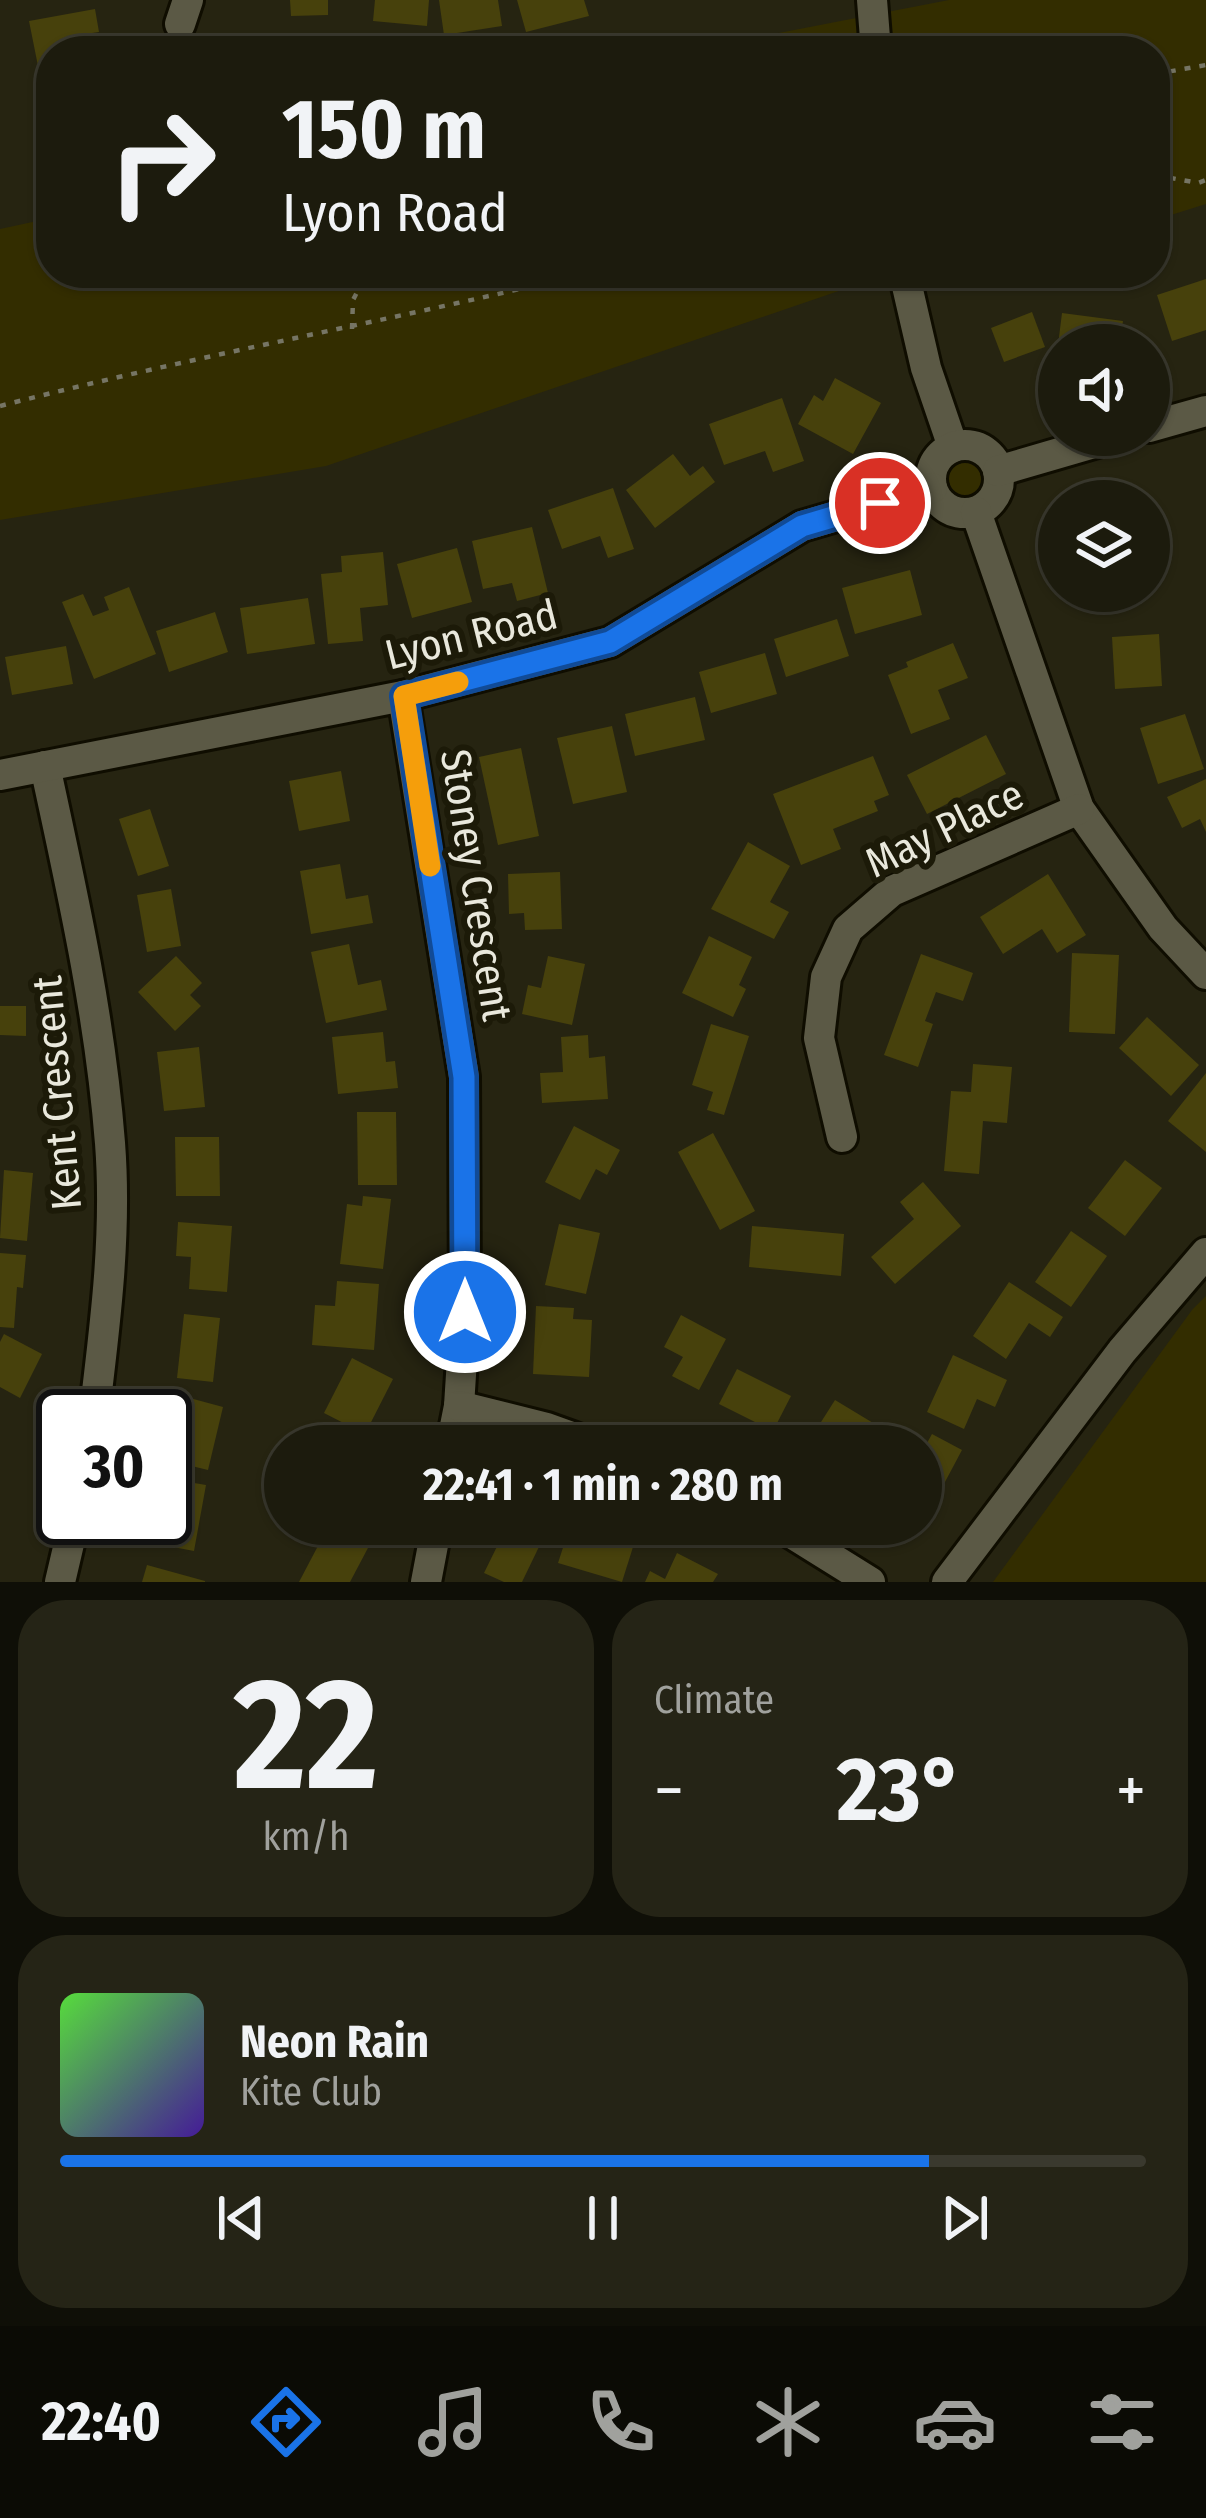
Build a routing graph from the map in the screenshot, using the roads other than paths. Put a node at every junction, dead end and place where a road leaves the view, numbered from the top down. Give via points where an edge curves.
1 (872, 0) edge
2 (875, 36) edge
3 (907, 288) edge
4 (1206, 411) edge
5 (1170, 421) edge
6 (952, 447) junction
7 (1049, 456) edge
8 (998, 471) junction
9 (932, 488) junction
10 (976, 512) junction
11 (404, 696) junction
12 (45, 766) junction
13 (0, 775) edge
14 (1079, 809) junction
15 (1206, 974) edge
16 (842, 1137) dead end
17 (1206, 1253) edge
18 (98, 1389) edge
19 (459, 1406) junction
20 (455, 1425) edge
21 (535, 1425) edge
22 (69, 1545) edge
23 (433, 1545) edge
24 (810, 1545) edge
25 (60, 1582) edge
26 (426, 1582) edge
27 (870, 1582) edge
28 (947, 1582) edge

1 - 2 street
3 - 6 street
4 - 5 street
6 - 8 street via 982,449
6 - 9 street via 933,466
7 - 8 street
8 - 10 street via 998,489
9 - 10 street via 954,512
9 - 11 street, Lyon Road via 802,526 610,642
10 - 14 street
11 - 12 street, Lyon Road
11 - 19 street, Stoney Crescent via 464,1077
12 - 13 street, Lyon Road
12 - 18 street, Kent Crescent via 90,973 110,1147 110,1293
14 - 15 street via 1163,928
14 - 16 street, May Place via 892,892 848,929 826,977 819,1038
17 - 28 street
19 - 20 street, Stoney Crescent
19 - 21 street
22 - 25 street
23 - 26 street
24 - 27 street

